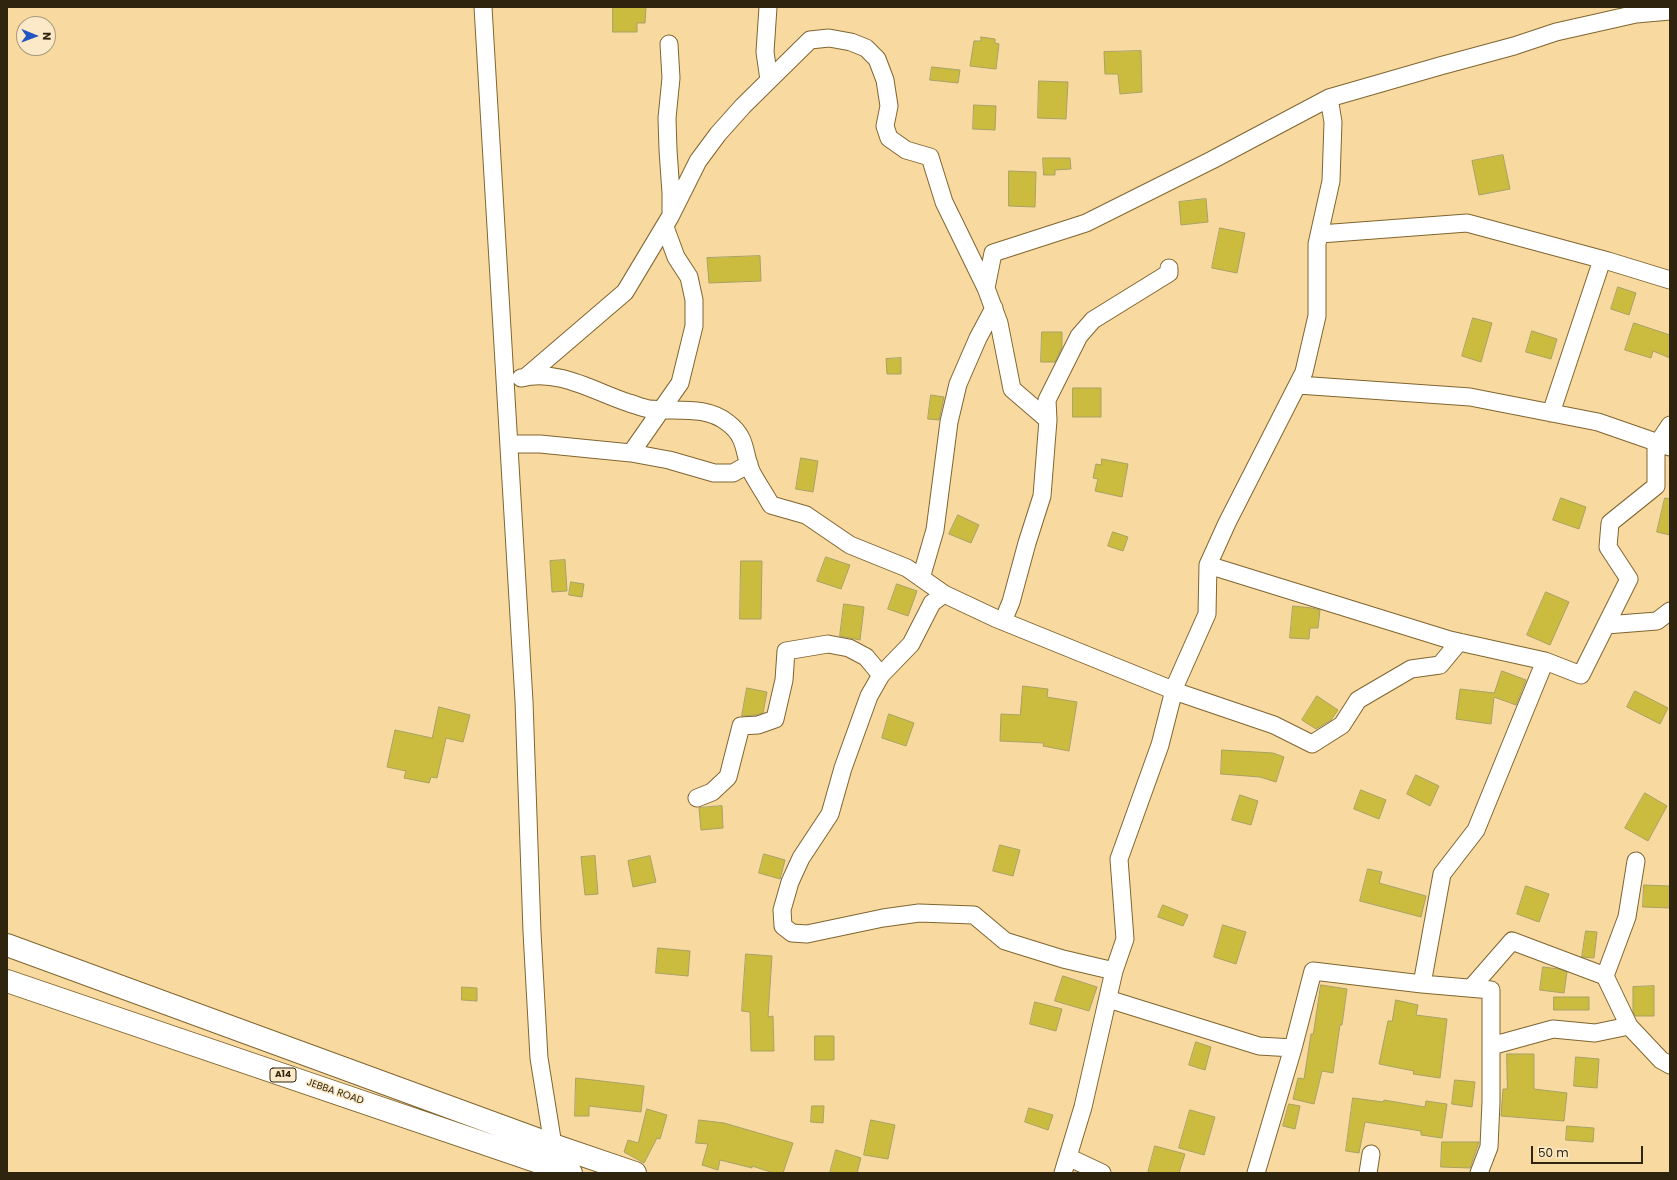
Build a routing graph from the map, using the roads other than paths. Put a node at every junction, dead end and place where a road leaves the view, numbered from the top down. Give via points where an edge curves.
1 (483, 7) edge
2 (768, 7) edge
3 (1670, 11) edge
4 (669, 44) dead end
5 (769, 80) junction
6 (1329, 98) junction
7 (667, 222) junction
8 (1320, 234) junction
9 (1602, 260) junction
10 (1169, 268) dead end
11 (1670, 280) edge
12 (986, 288) junction
13 (994, 308) junction
14 (527, 376) junction
15 (505, 382) junction
16 (1298, 385) junction
17 (660, 409) junction
18 (1551, 413) junction
19 (1048, 420) junction
20 (1670, 426) edge
21 (509, 444) junction
22 (1664, 445) edge
23 (631, 453) junction
24 (749, 464) junction
25 (1208, 565) junction
26 (921, 578) junction
27 (944, 594) junction
28 (1670, 611) edge
29 (1002, 621) junction
30 (1606, 625) junction
31 (1459, 642) junction
32 (1544, 661) junction
33 (881, 674) junction
34 (1174, 690) junction
35 (697, 798) dead end
36 (1636, 861) dead end
37 (7, 945) edge
38 (1114, 971) junction
39 (1605, 976) junction
40 (7, 981) edge
41 (1422, 984) junction
42 (1472, 988) junction
43 (1108, 999) junction
44 (1629, 1026) junction
45 (1491, 1046) junction
46 (1293, 1048) junction
47 (1670, 1065) edge
48 (553, 1145) junction
49 (1371, 1154) dead end
50 (1068, 1157) junction
51 (563, 1172) edge
52 (635, 1173) edge
53 (1063, 1173) edge
54 (1102, 1173) edge
55 (1256, 1173) edge
56 (1368, 1173) edge
57 (1478, 1173) edge

1 - 15 street
2 - 5 street via 765,52
3 - 6 street via 1636,14 1556,32
4 - 7 street via 671,78 667,118 671,193
5 - 7 street via 718,134 698,161
5 - 12 street via 810,40 829,38 866,48 877,59 885,80 888,106 885,126 889,138 906,150 930,157 944,202
6 - 8 street via 1333,122 1330,181
6 - 12 street via 1086,223 993,253
7 - 14 street via 625,292
7 - 17 street via 676,257 689,277 694,300 694,326 680,383
8 - 9 street via 1467,223
8 - 16 street via 1317,316 1304,372
9 - 11 street
9 - 18 street
10 - 19 street via 1169,273 1092,320 1079,336 1047,400
12 - 13 street
13 - 19 street via 1012,389
13 - 26 street via 958,384 949,422 934,530
14 - 15 street
14 - 17 street via 551,377 579,383 616,399 648,409
15 - 21 street
16 - 18 street via 1470,397
16 - 25 street
17 - 23 street
17 - 24 street via 705,411 728,422 742,438
18 - 22 street via 1598,422
19 - 29 street via 1042,496 1011,602
20 - 22 street
21 - 23 street via 540,444
21 - 48 street via 524,701 539,1058
22 - 30 street via 1656,446 1656,486 1610,524 1608,547 1629,579
23 - 24 street via 669,460 714,473 733,473
24 - 26 street via 771,505 806,515 850,545 907,568
25 - 31 street
25 - 34 street via 1207,614
26 - 27 street
27 - 29 street
27 - 33 street via 932,603 911,644
28 - 30 street via 1657,620
29 - 34 street
30 - 32 street via 1581,675
31 - 32 street
31 - 34 street via 1440,665 1411,669 1358,700 1342,725 1312,744 1274,725
32 - 41 street via 1476,830 1442,874
33 - 35 street via 866,657 850,648 828,644 786,651 784,680 775,719 758,725 741,726 728,777 712,792
33 - 38 street via 869,696 843,768 830,814 801,858 790,882 782,910 783,926 792,933 807,934 919,913 974,915 1005,941
34 - 38 street via 1160,745 1119,859 1125,938
36 - 39 street via 1626,917
37 - 48 highway
38 - 43 street
39 - 42 street via 1512,941
39 - 44 street
40 - 51 highway, JEBBA ROAD / A14
41 - 42 street
41 - 46 street via 1313,971
42 - 45 street via 1491,990
43 - 46 street via 1259,1046
43 - 50 street via 1083,1107
44 - 45 street via 1595,1033 1553,1029
44 - 47 street via 1661,1060
45 - 57 street via 1489,1147
46 - 55 street
48 - 52 highway
49 - 56 street
50 - 53 street
50 - 54 street

